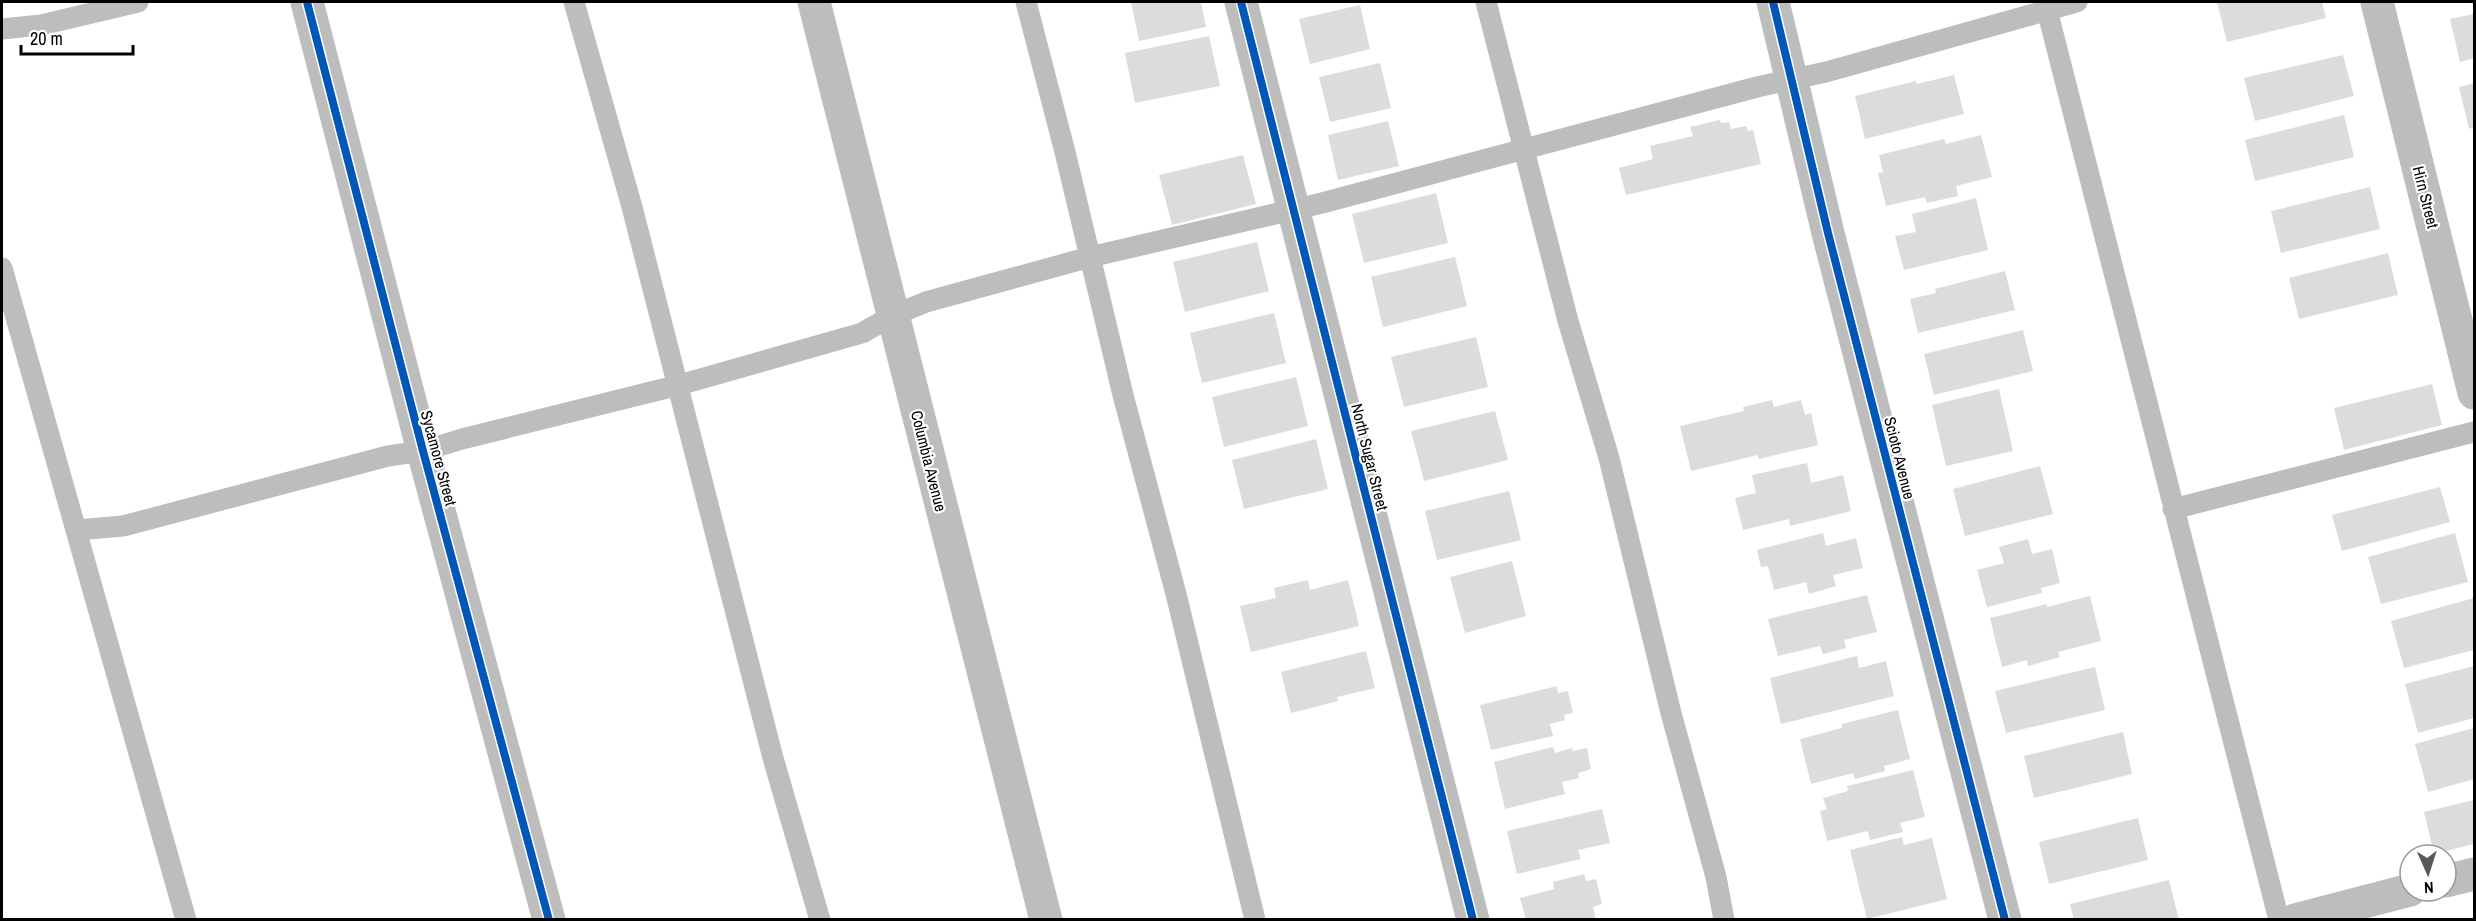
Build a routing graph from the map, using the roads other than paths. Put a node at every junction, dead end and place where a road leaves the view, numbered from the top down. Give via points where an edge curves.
1 (138, 2) edge
2 (307, 2) edge
3 (574, 2) edge
4 (813, 2) edge
5 (1026, 2) edge
6 (1241, 2) edge
7 (1486, 2) edge
8 (1773, 2) edge
9 (2077, 2) edge
10 (2377, 2) edge
11 (2046, 5) edge
12 (2, 29) edge
13 (1792, 80) junction
14 (1523, 149) junction
15 (1293, 210) junction
16 (1090, 257) junction
17 (2, 268) edge
18 (892, 316) junction
19 (679, 385) junction
20 (2475, 393) edge
21 (2475, 432) edge
22 (423, 451) junction
23 (2173, 509) junction
24 (77, 530) junction
25 (2475, 874) edge
26 (2458, 878) edge
27 (2398, 893) edge
28 (186, 920) edge
29 (549, 920) edge
30 (820, 920) edge
31 (1046, 920) edge
32 (1255, 920) edge
33 (1473, 920) edge
34 (1724, 920) edge
35 (2005, 920) edge
36 (2279, 920) edge
37 (2295, 920) edge

1 - 12 lane via 41,26
2 - 22 street, Sycamore Street
3 - 19 lane
4 - 18 street, Columbia Avenue
5 - 16 lane
6 - 15 street, North Sugar Street
7 - 14 lane
8 - 13 street, Scioto Avenue
9 - 11 lane
10 - 20 street, Hirn Street
11 - 13 lane
11 - 23 lane
13 - 14 lane
13 - 35 street, Scioto Avenue
14 - 15 lane
14 - 34 lane via 1609,458
15 - 16 lane
15 - 33 street, North Sugar Street
16 - 18 lane via 926,302
16 - 32 lane
17 - 24 lane
18 - 19 lane via 862,333
18 - 31 street, Columbia Avenue
19 - 22 lane
19 - 30 lane via 774,758
21 - 23 lane
22 - 24 lane via 388,456 123,526
22 - 29 street, Sycamore Street
23 - 36 lane
24 - 28 lane
25 - 26 street
27 - 37 street

